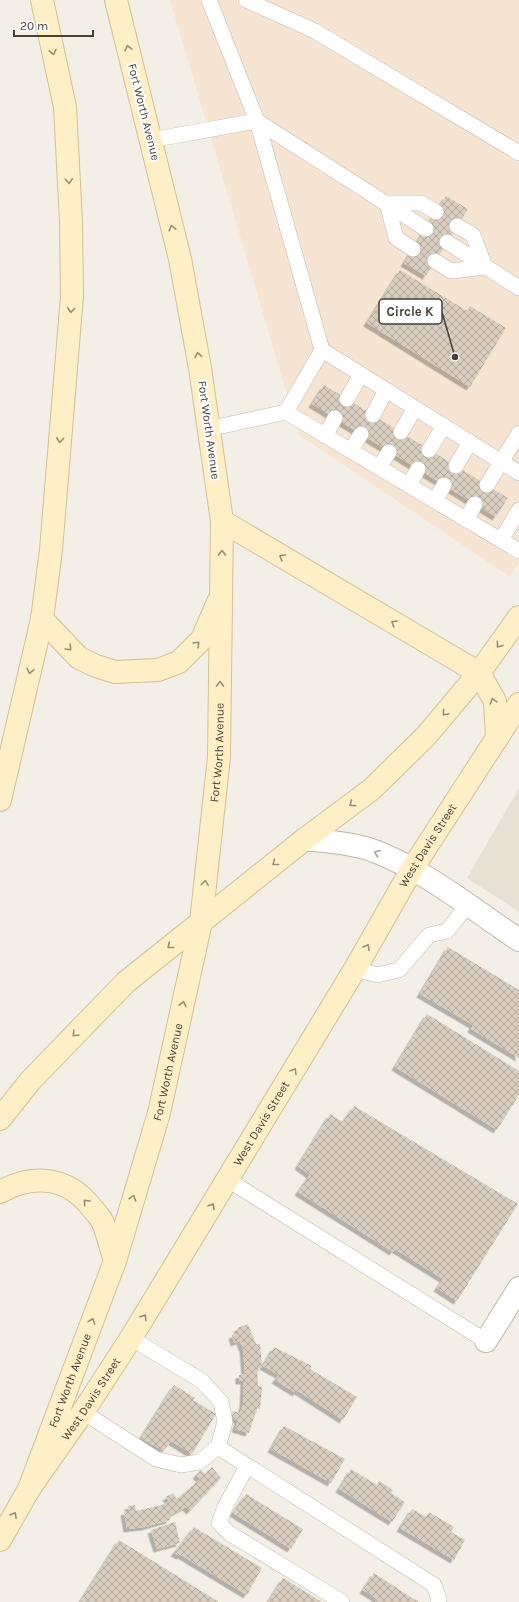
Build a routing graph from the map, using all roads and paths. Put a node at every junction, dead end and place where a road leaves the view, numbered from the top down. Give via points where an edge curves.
1 (42, 0) edge
2 (116, 0) edge
3 (209, 0) edge
4 (246, 0) edge
5 (257, 121) junction
6 (151, 140) junction
7 (519, 153) edge
8 (387, 204) junction
9 (436, 212) dead end
10 (458, 226) dead end
11 (426, 229) dead end
12 (447, 242) dead end
13 (413, 249) dead end
14 (435, 262) dead end
15 (485, 267) junction
16 (519, 288) edge
17 (322, 350) junction
18 (361, 374) junction
19 (386, 390) junction
20 (347, 399) dead end
21 (415, 408) junction
22 (286, 412) junction
23 (373, 415) dead end
24 (335, 418) dead end
25 (444, 426) junction
26 (208, 430) junction
27 (401, 432) dead end
28 (519, 433) edge
29 (361, 434) dead end
30 (325, 436) junction
31 (470, 442) junction
32 (351, 450) junction
33 (430, 450) dead end
34 (389, 452) dead end
35 (501, 462) junction
36 (456, 466) dead end
37 (379, 467) junction
38 (418, 469) dead end
39 (519, 473) edge
40 (409, 485) junction
41 (444, 485) dead end
42 (487, 485) dead end
43 (435, 501) junction
44 (475, 504) dead end
45 (519, 510) edge
46 (466, 520) junction
47 (222, 521) junction
48 (501, 540) junction
49 (519, 551) edge
50 (222, 592) junction
51 (519, 617) edge
52 (42, 619) junction
53 (479, 673) junction
54 (519, 704) edge
55 (496, 739) junction
56 (0, 800) edge
57 (305, 839) junction
58 (412, 869) junction
59 (467, 906) junction
60 (201, 922) junction
61 (519, 940) edge
62 (355, 969) junction
63 (0, 1119) edge
64 (228, 1180) junction
65 (0, 1192) edge
66 (115, 1261) junction
67 (519, 1288) edge
68 (130, 1338) junction
69 (486, 1341) joint
70 (83, 1412) junction
71 (218, 1447) junction
72 (247, 1466) junction
73 (29, 1489) junction
74 (0, 1540) edge
75 (342, 1602) edge
76 (438, 1602) edge

1 -> 52 main road via 64,106 71,222 72,296 51,550
6 -> 2 main road, Fort Worth Avenue
3 - 5 lane
4 - 7 lane via 315,31
5 - 6 lane
5 - 8 lane
5 - 17 lane
26 -> 6 main road, Fort Worth Avenue via 200,368 180,259
8 - 9 lane via 421,203
8 - 11 lane
8 - 13 lane via 396,238
10 - 15 lane via 473,236
12 - 15 lane
14 - 15 lane via 452,271
15 - 16 lane
17 - 18 lane
17 - 22 lane
18 - 19 lane
18 - 20 lane
19 - 21 lane
19 - 23 lane
21 - 25 lane
21 - 27 lane
22 - 26 lane
22 - 30 lane
24 - 30 lane
25 - 31 lane
25 - 33 lane
26 - 47 main road, Fort Worth Avenue
28 - 35 lane
29 - 32 lane
30 - 32 lane
31 - 35 lane
31 - 36 lane
32 - 37 lane
34 - 37 lane
35 - 39 lane
35 - 42 lane
37 - 40 lane
38 - 40 lane
40 - 43 lane
41 - 43 lane
43 - 46 lane
44 - 46 lane
45 - 48 lane
46 - 48 lane
50 -> 47 main road, Fort Worth Avenue
53 -> 47 main road
48 - 49 lane
52 -> 50 main road via 79,658 96,666 115,672 158,670 179,662 202,640
60 -> 50 main road, Fort Worth Avenue via 219,757
51 -> 53 main road
52 -> 56 main road
55 -> 53 main road via 495,701
53 -> 57 main road via 426,736 372,789
54 - 55 main road, West Davis Street
55 - 58 main road, West Davis Street
58 -> 57 street via 376,852 344,843
57 -> 60 main road
58 - 59 street
62 -> 58 main road, West Davis Street
59 - 61 street
59 - 62 lane via 447,931 429,935 399,970 377,975
60 -> 63 main road via 126,982 30,1080
66 -> 60 main road, Fort Worth Avenue via 158,1113
64 -> 62 main road, West Davis Street
68 -> 64 main road, West Davis Street
64 - 69 lane
66 -> 65 main road via 103,1222 85,1200 68,1187 48,1180 24,1181
73 -> 66 main road, Fort Worth Avenue
67 - 69 street
68 - 70 main road, West Davis Street
68 - 71 lane via 202,1381 221,1402 225,1422
70 - 71 lane via 156,1459 182,1465 199,1462
70 - 73 main road, West Davis Street
71 - 72 lane
72 - 75 lane via 225,1507 220,1523 229,1533
72 - 76 lane via 434,1585
74 -> 73 main road, West Davis Street

